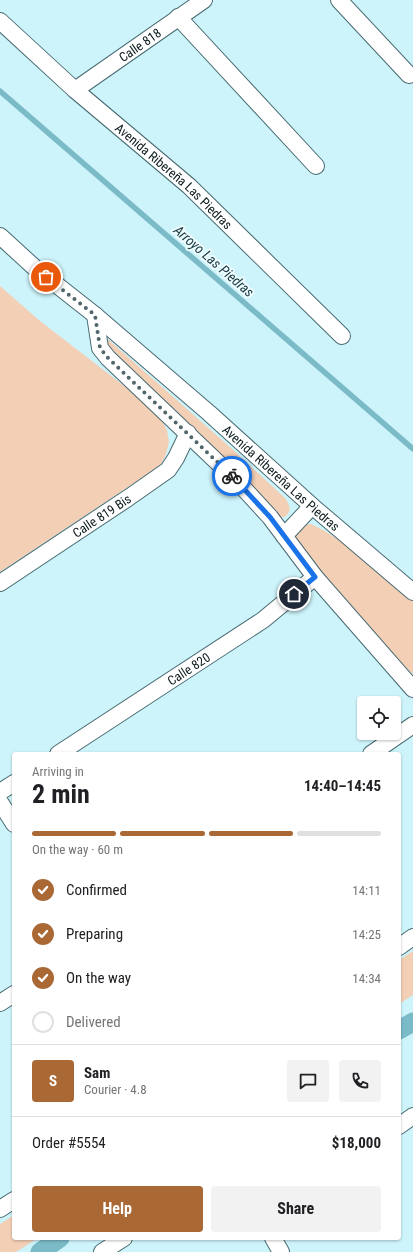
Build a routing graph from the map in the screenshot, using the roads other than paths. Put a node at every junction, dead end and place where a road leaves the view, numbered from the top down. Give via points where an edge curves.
1 (204, 0) edge
2 (339, 0) edge
3 (178, 17) junction
4 (0, 21) edge
5 (409, 75) dead end
6 (75, 90) junction
7 (316, 166) dead end
8 (0, 236) edge
9 (95, 315) junction
10 (342, 336) dead end
11 (188, 433) junction
12 (312, 506) junction
13 (284, 536) junction
14 (315, 577) junction
15 (0, 583) edge
16 (413, 592) edge
17 (413, 689) edge
18 (413, 725) edge
19 (61, 752) edge
20 (374, 752) edge
21 (12, 783) edge
22 (0, 792) edge
23 (0, 802) edge
24 (12, 821) edge
25 (413, 937) edge
26 (401, 946) edge
27 (12, 995) edge
28 (0, 1003) edge
29 (413, 1116) edge
30 (401, 1125) edge
31 (12, 1201) edge
32 (0, 1209) edge
33 (121, 1240) edge
34 (274, 1240) edge
35 (102, 1252) edge
36 (281, 1252) edge

1 - 3 street, Calle 818
2 - 5 street
3 - 6 street, Calle 818
3 - 7 street
4 - 6 street, Avenida Ribereña Las Piedras
6 - 10 street, Avenida Ribereña Las Piedras via 189,186
8 - 9 street, Avenida Ribereña Las Piedras via 34,267
9 - 11 street via 100,348
9 - 12 street, Avenida Ribereña Las Piedras
11 - 13 street via 236,480
11 - 15 street, Calle 819 Bis via 168,470
12 - 13 street
12 - 16 street, Avenida Ribereña Las Piedras
13 - 14 street
14 - 17 street
14 - 19 street, Calle 820 via 263,620
18 - 20 street
21 - 22 street
23 - 24 street
25 - 26 street
27 - 28 street
29 - 30 street
31 - 32 street
33 - 35 street
34 - 36 street

